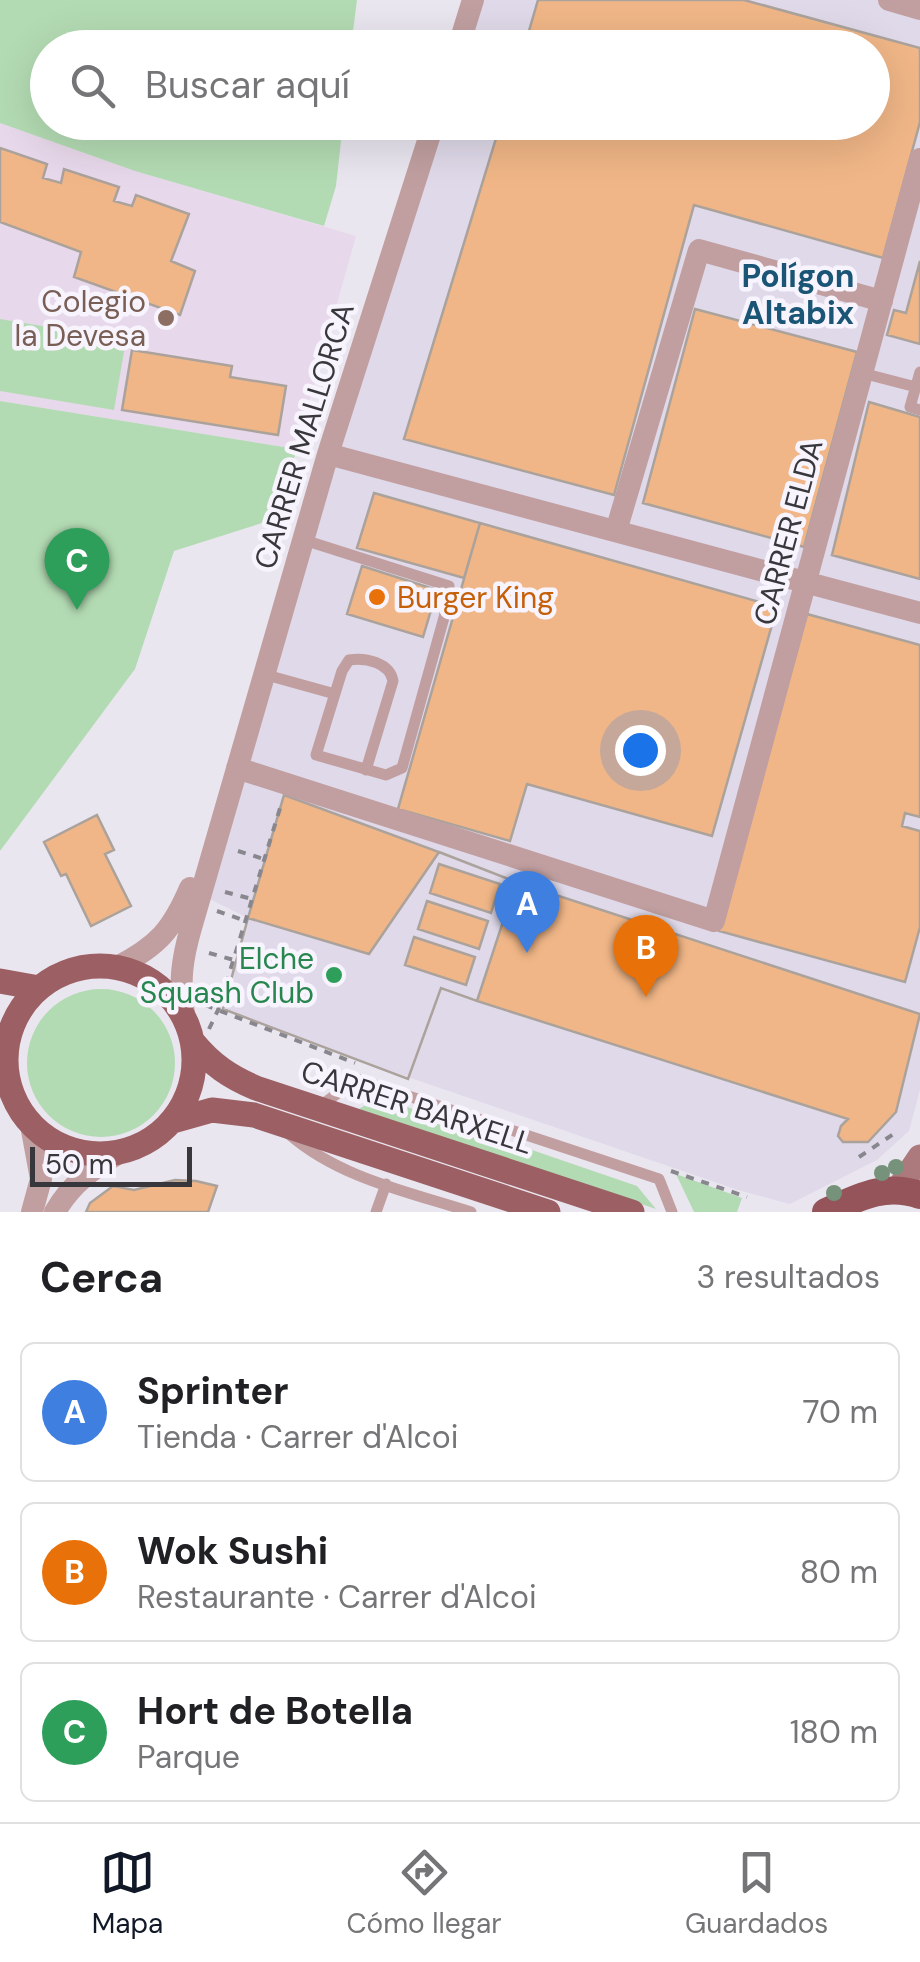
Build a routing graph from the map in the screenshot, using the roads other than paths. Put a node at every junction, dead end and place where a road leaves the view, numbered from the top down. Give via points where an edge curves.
1 (474, 0) edge
2 (889, 0) edge
3 (920, 8) edge
4 (464, 30) edge
5 (428, 140) edge
6 (920, 159) edge
7 (916, 193) edge
8 (882, 300) junction
9 (920, 372) edge
10 (862, 374) junction
11 (916, 387) junction
12 (920, 410) edge
13 (328, 454) junction
14 (616, 531) junction
15 (303, 539) junction
16 (806, 582) junction
17 (920, 613) edge
18 (264, 674) junction
19 (334, 694) junction
20 (236, 768) junction
21 (366, 770) junction
22 (117, 966) junction
23 (0, 980) edge
24 (39, 988) junction
25 (184, 1014) junction
26 (201, 1036) junction
27 (3, 1065) edge
28 (319, 1108) junction
29 (172, 1121) junction
30 (275, 1121) junction
31 (31, 1124) junction
32 (119, 1153) junction
33 (920, 1157) edge
34 (386, 1184) junction
35 (910, 1192) edge
36 (32, 1212) edge
37 (56, 1212) edge
38 (376, 1212) edge
39 (471, 1212) edge
40 (548, 1212) edge
41 (632, 1212) edge
42 (672, 1212) edge
43 (826, 1212) edge

1 - 4 street
2 - 3 street
5 - 13 street, CARRER MALLORCA
6 - 7 street, CARRER ELDA
7 - 8 street, CARRER ELDA
8 - 10 street, CARRER ELDA
8 - 14 street via 698,250
9 - 11 lane
10 - 11 lane
10 - 16 street, CARRER ELDA
11 - 12 lane via 910,407
13 - 14 street
13 - 15 street, CARRER MALLORCA
14 - 16 street
15 - 18 street, CARRER MALLORCA
15 - 21 lane via 450,586 402,768 386,774
16 - 17 street
16 - 20 street, CARRER ELDA via 714,921
18 - 19 lane
18 - 20 street, CARRER MALLORCA
19 - 21 lane via 316,755
19 - 21 lane via 349,660 360,658 391,673
20 - 22 street, CARRER MALLORCA via 178,916 160,941
20 - 25 street, CARRER MALLORCA via 180,966
22 - 24 main road via 84,967
22 - 25 main road via 157,984
23 - 24 main road
24 - 27 main road via 18,1014
25 - 26 main road
26 - 28 main road, CARRER BARXELL via 210,1062 230,1077
26 - 29 main road via 190,1090
27 - 31 main road
28 - 41 main road, CARRER BARXELL
28 - 42 lane via 357,1079 658,1179
29 - 30 main road, CARRER BARXELL via 212,1110
29 - 32 main road via 146,1143
30 - 34 lane via 325,1161
30 - 40 main road, CARRER BARXELL
31 - 32 main road via 69,1149
31 - 36 street via 41,1179
32 - 37 street via 70,1188
33 - 35 main road
34 - 38 lane
34 - 39 lane
35 - 43 highway via 863,1196

